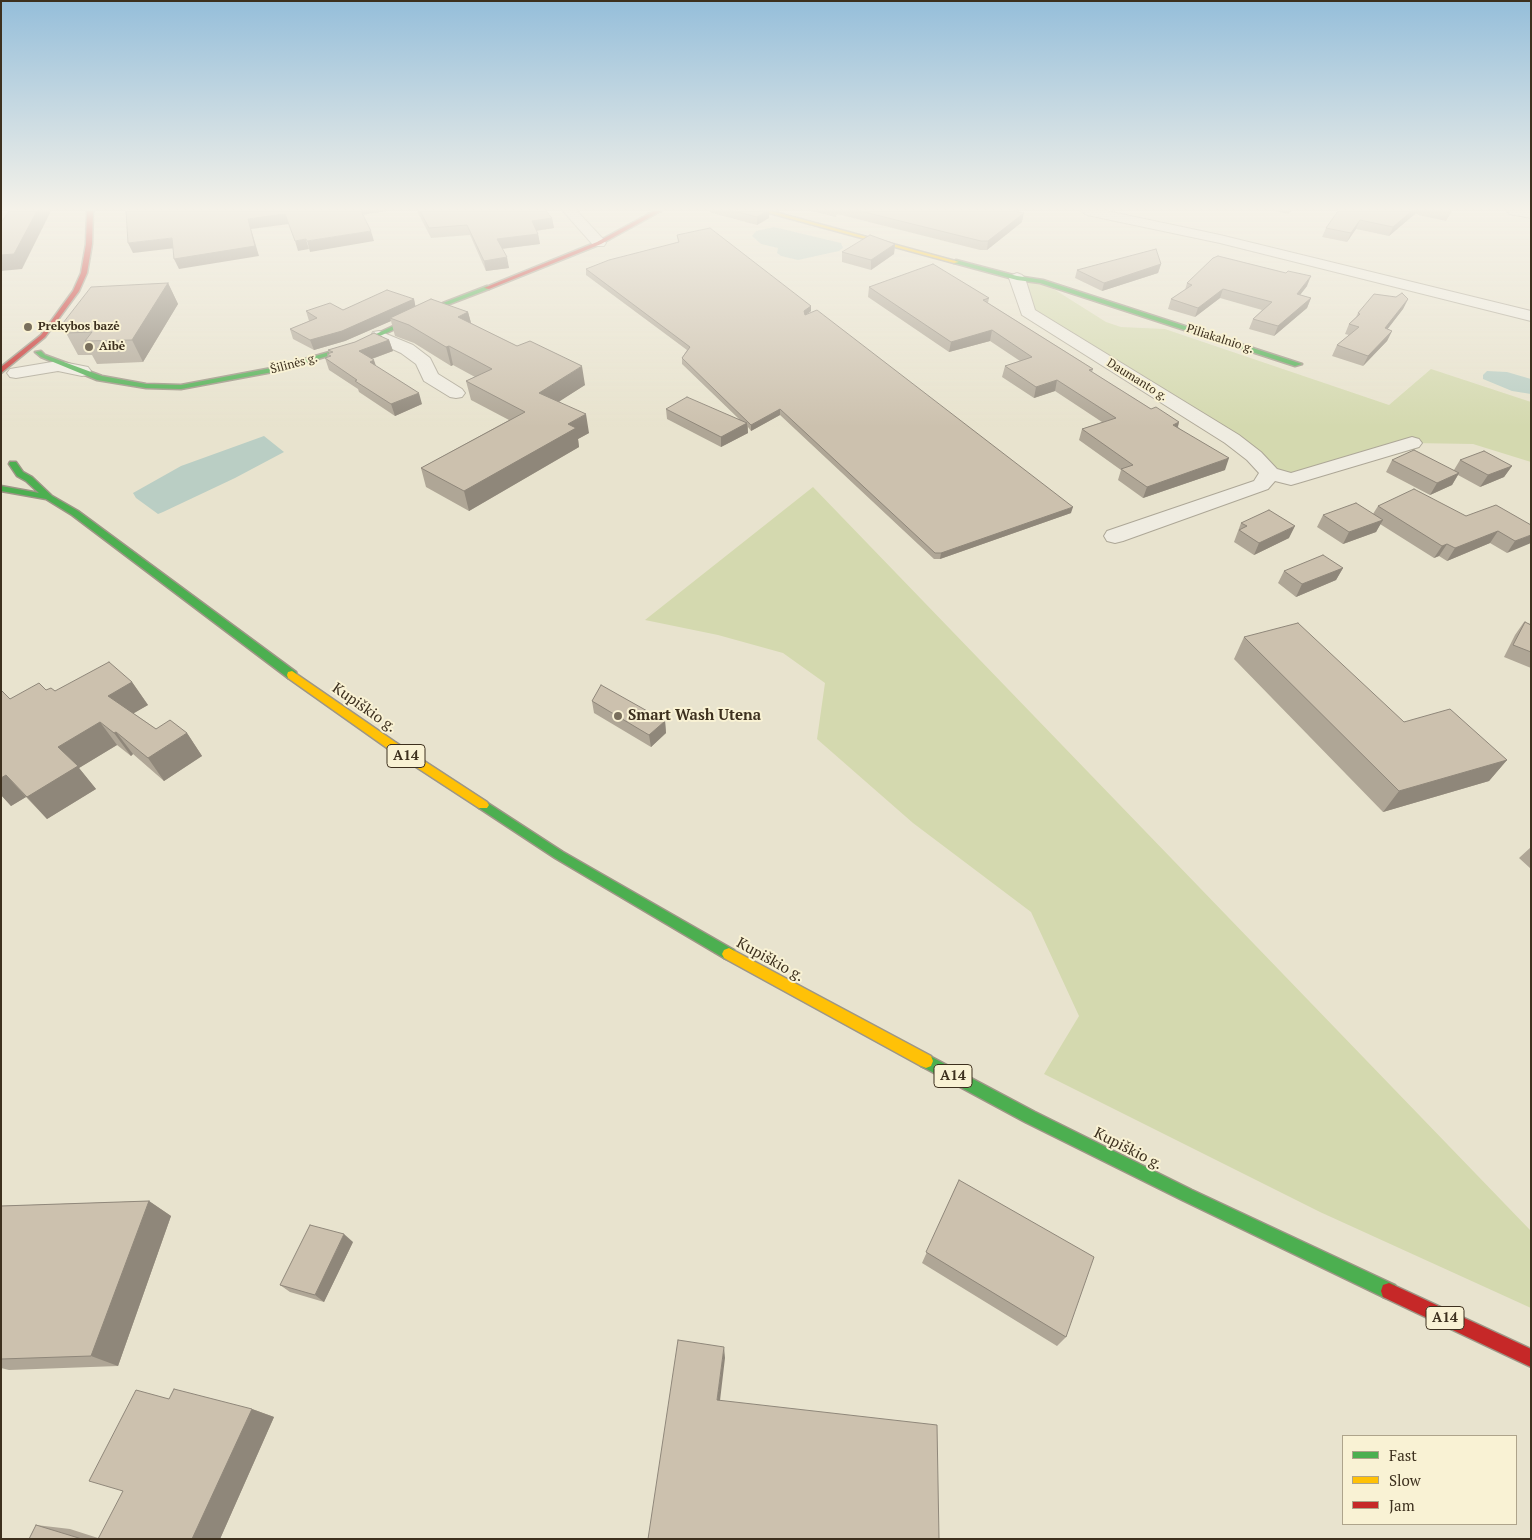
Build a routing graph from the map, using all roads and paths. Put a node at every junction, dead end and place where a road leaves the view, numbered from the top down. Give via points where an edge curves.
1 (79, 283) edge
2 (502, 283) edge
3 (1019, 283) edge
4 (1047, 283) edge
5 (1398, 283) edge
6 (1531, 316) edge
7 (42, 336) junction
8 (379, 336) junction
9 (39, 352) junction
10 (1298, 364) dead end
11 (82, 371) junction
12 (6, 375) edge
13 (456, 394) dead end
14 (1412, 443) dead end
15 (10, 463) dead end
16 (1270, 473) junction
17 (1, 488) edge
18 (49, 498) junction
19 (1115, 536) dead end
20 (1531, 1358) edge

1 - 7 main road
2 - 8 main road, Šilinės g. via 446,304
3 - 16 street, Daumanto g. via 1028,312 1232,439
4 - 10 main road, Piliakalnio g.
5 - 6 street
7 - 9 main road
7 - 12 main road
8 - 11 main road, Šilinės g. via 286,367 181,387 146,386 100,378
8 - 13 street via 407,349 424,362 430,377
9 - 11 main road, Šilinės g.
9 - 12 main road
11 - 12 street, Šilinės g. via 58,366
14 - 16 street via 1290,479
15 - 18 main road, Kupiškio g. / A14
16 - 19 street via 1261,485
17 - 18 main road, Kupiškio g. / A14
18 - 20 main road, Kupiškio g. / A14 via 83,518 390,746 649,908 1030,1117 1273,1237

